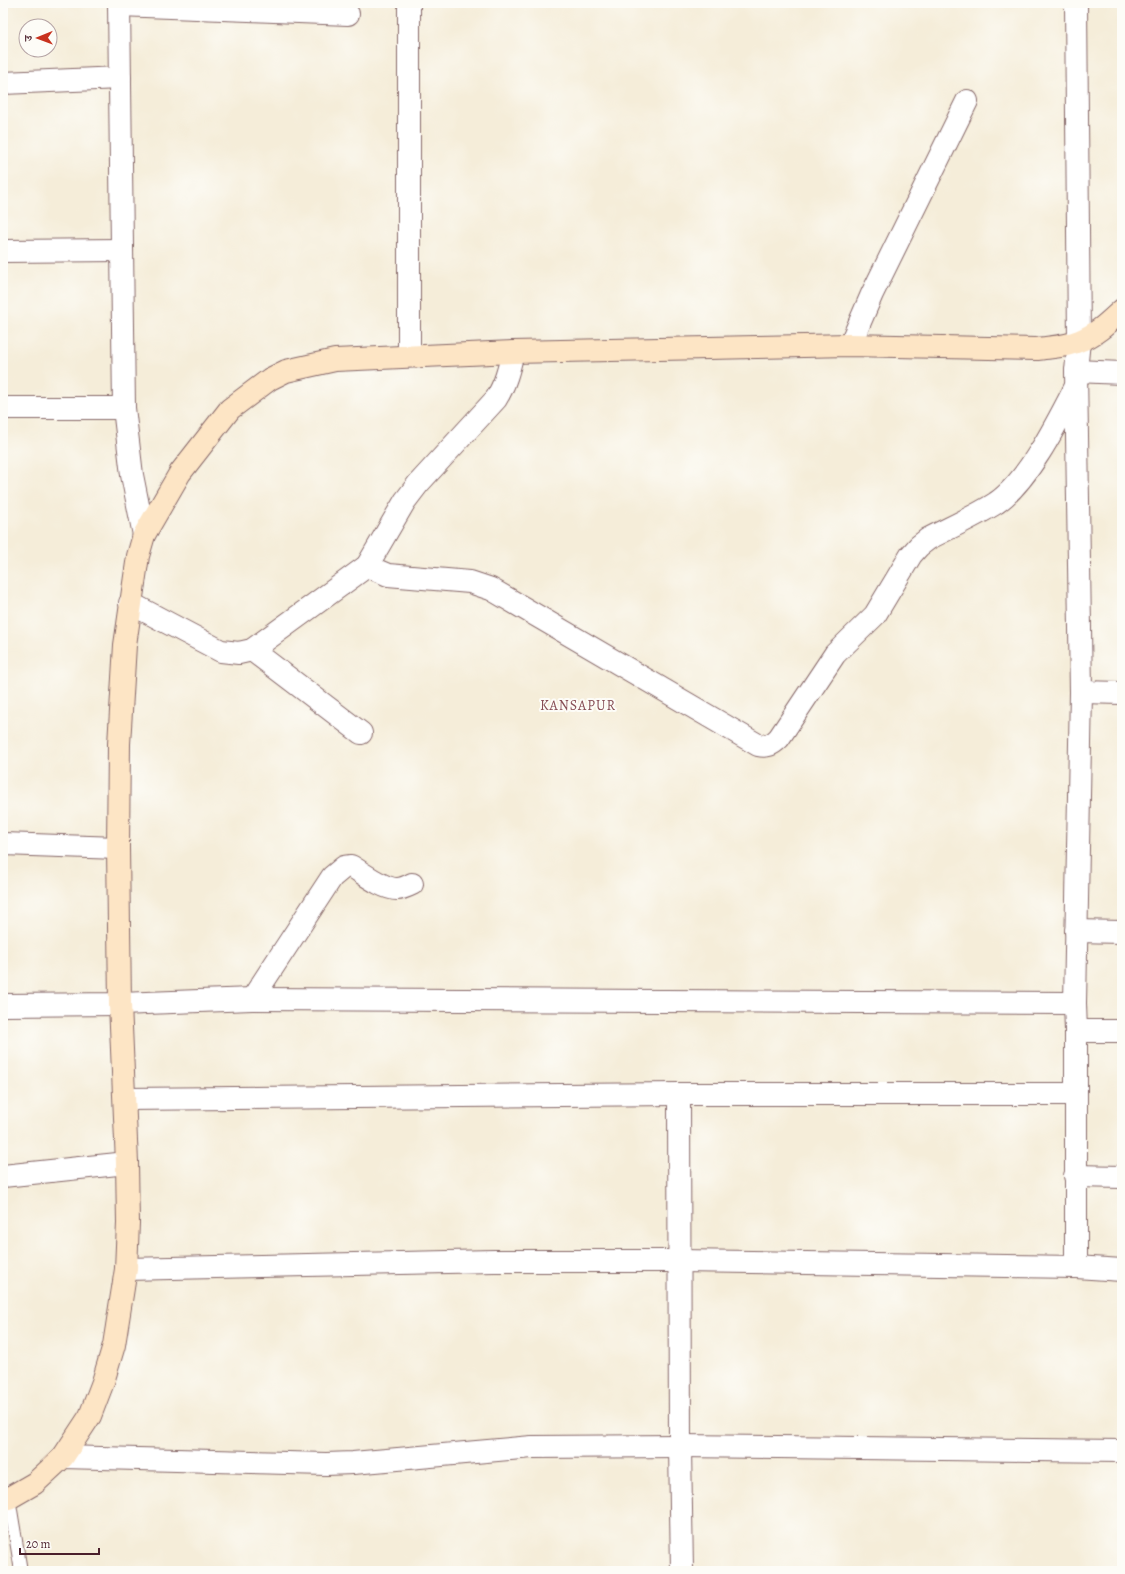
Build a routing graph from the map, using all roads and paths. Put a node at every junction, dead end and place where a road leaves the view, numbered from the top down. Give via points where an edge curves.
1 (409, 3) edge
2 (1076, 3) edge
3 (119, 4) edge
4 (348, 14) dead end
5 (120, 78) junction
6 (3, 83) edge
7 (966, 100) dead end
8 (122, 250) junction
9 (3, 251) edge
10 (1122, 310) edge
11 (1079, 341) junction
12 (850, 344) junction
13 (513, 352) junction
14 (409, 356) junction
15 (1122, 373) edge
16 (1076, 378) junction
17 (3, 408) edge
18 (124, 408) junction
19 (144, 535) junction
20 (367, 566) junction
21 (130, 603) junction
22 (252, 650) junction
23 (1082, 692) junction
24 (1122, 693) edge
25 (361, 733) dead end
26 (3, 844) edge
27 (118, 848) junction
28 (412, 884) dead end
29 (1076, 931) junction
30 (1122, 932) edge
31 (252, 999) junction
32 (1075, 1003) junction
33 (120, 1004) junction
34 (3, 1005) edge
35 (1076, 1031) junction
36 (1122, 1031) edge
37 (679, 1094) junction
38 (1076, 1094) junction
39 (125, 1100) junction
40 (128, 1163) junction
41 (3, 1176) edge
42 (1076, 1176) junction
43 (1122, 1177) edge
44 (680, 1261) junction
45 (1076, 1267) junction
46 (126, 1269) junction
47 (1122, 1270) edge
48 (680, 1446) junction
49 (1122, 1451) edge
50 (63, 1457) junction
51 (6, 1498) edge
52 (21, 1571) edge
53 (682, 1571) edge

1 - 14 street
2 - 11 street
3 - 4 street
3 - 5 street
5 - 6 street
5 - 8 street
7 - 12 street
8 - 9 street
8 - 18 street
10 - 11 street via 1099,330
11 - 12 street via 1036,349
11 - 16 street
12 - 13 street
13 - 14 street
13 - 20 street via 508,373 496,399 418,484
14 - 19 street via 334,360 286,371 270,379 230,409 180,473
15 - 16 street
16 - 20 street via 1058,422 1026,472 996,502 919,546 875,615 835,654 779,738 770,745 758,745 491,589 470,582 388,575
16 - 23 street
17 - 18 street
18 - 19 street via 132,475
19 - 21 street
20 - 22 street
21 - 22 street via 221,651 238,653
21 - 27 street via 119,744
22 - 25 street
23 - 24 street
23 - 29 street
26 - 27 street
27 - 33 street
28 - 31 street via 398,889 392,888 384,886 351,866 339,870
29 - 30 street
29 - 32 street
31 - 32 street
31 - 33 street
32 - 35 street
33 - 34 street
33 - 39 street
35 - 36 street
35 - 38 street
37 - 38 street
37 - 39 street
37 - 44 street
38 - 42 street
39 - 40 street
40 - 41 street
40 - 46 street
42 - 43 street
42 - 45 street
44 - 45 street
44 - 46 street via 494,1261
44 - 48 street
45 - 47 street
46 - 50 street via 114,1346 103,1382 90,1416
48 - 49 street
48 - 50 street via 532,1447 326,1464
48 - 53 street
50 - 51 street via 35,1483
51 - 52 lane

